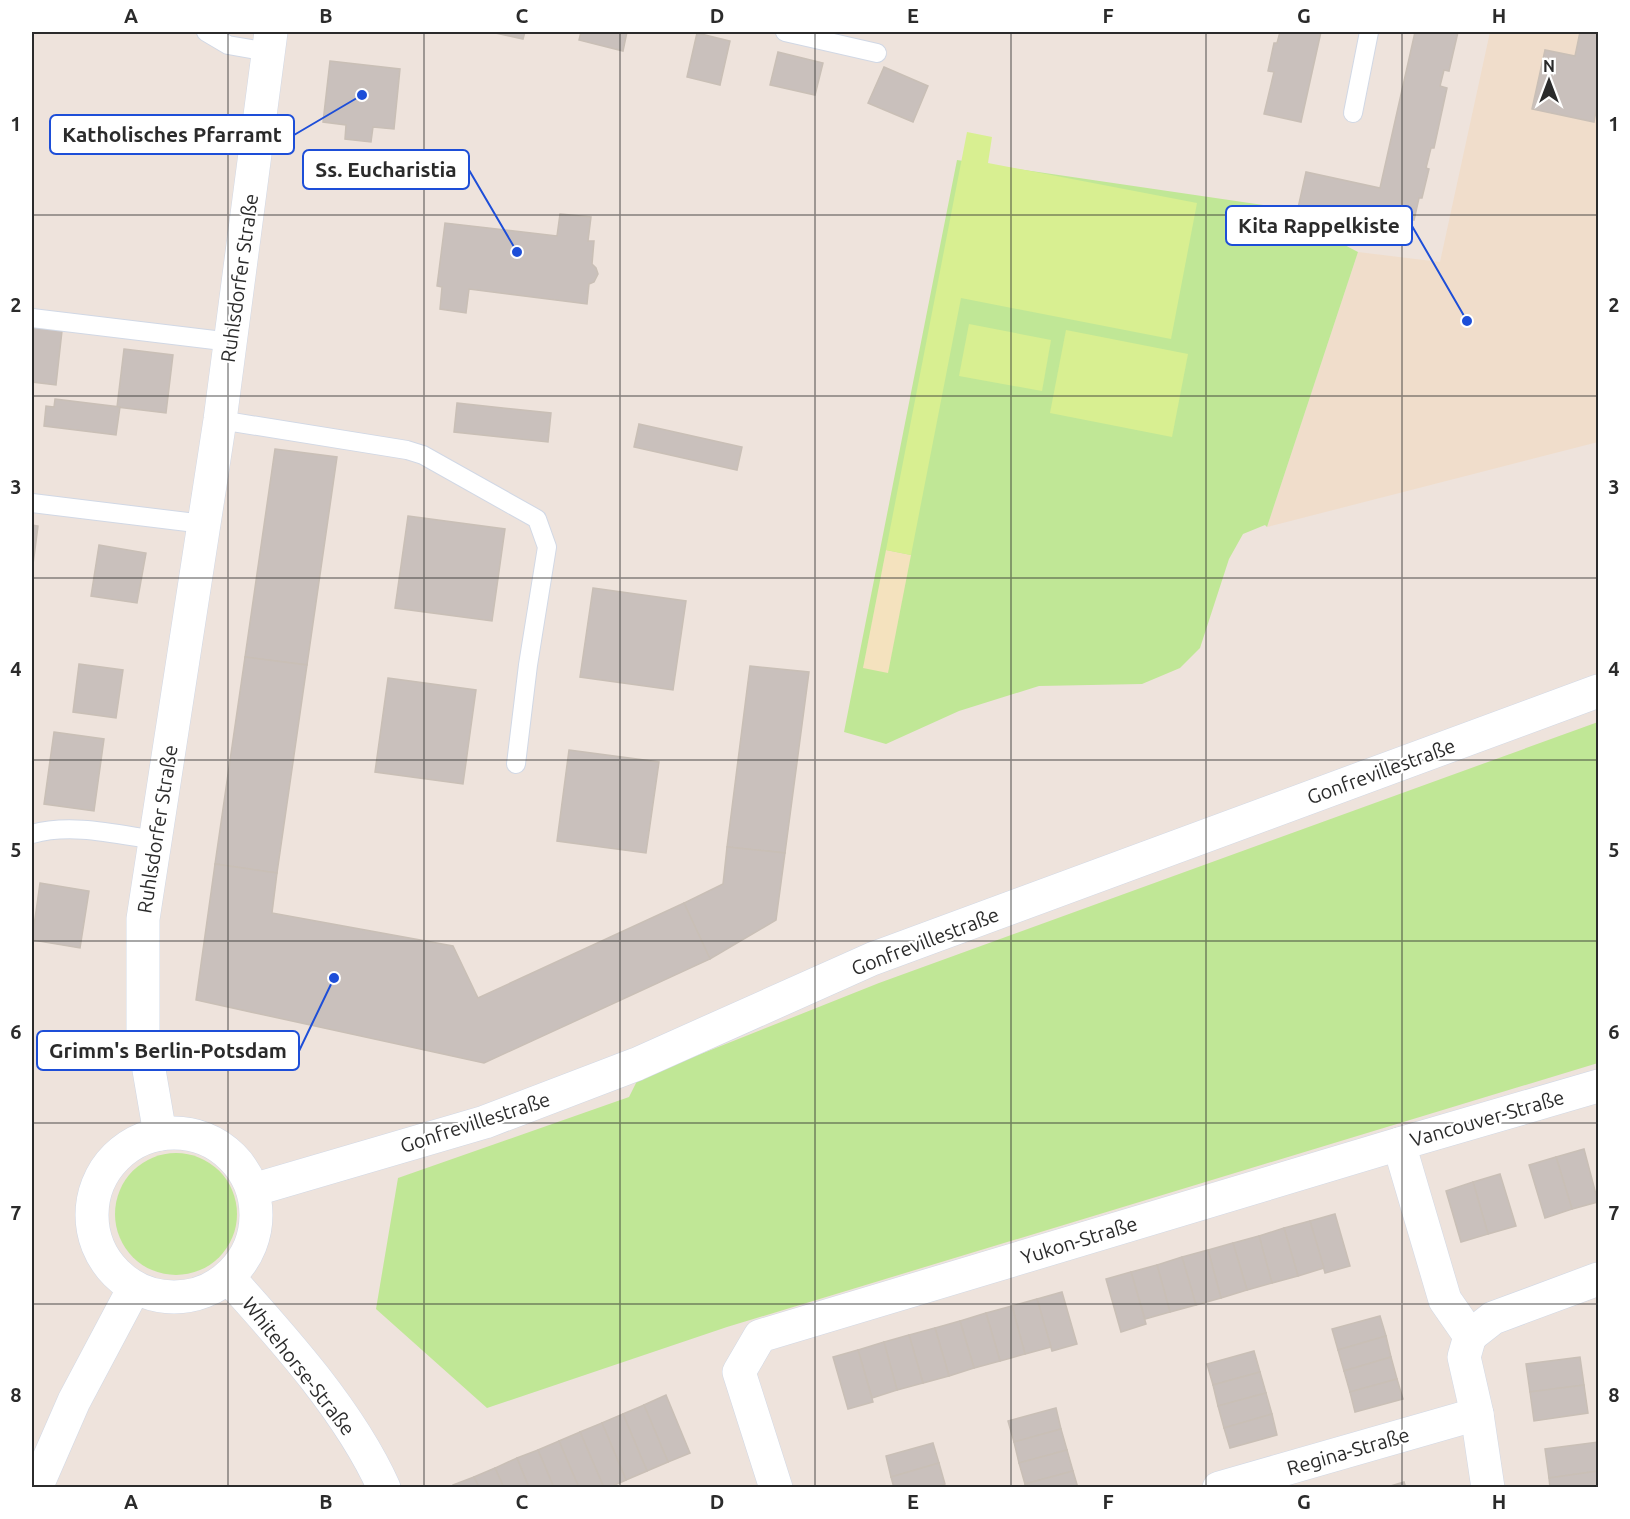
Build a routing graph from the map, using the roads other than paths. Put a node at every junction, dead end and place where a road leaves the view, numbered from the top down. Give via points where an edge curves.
1 (206, 32) edge
2 (785, 32) edge
3 (1369, 32) edge
4 (269, 42) edge
5 (877, 53) dead end
6 (1353, 113) dead end
7 (32, 318) edge
8 (231, 342) junction
9 (220, 420) junction
10 (32, 503) edge
11 (204, 524) junction
12 (1599, 690) edge
13 (516, 764) dead end
14 (32, 834) edge
15 (155, 840) junction
16 (1599, 1086) edge
17 (160, 1134) junction
18 (1399, 1144) junction
19 (253, 1190) junction
20 (229, 1278) junction
21 (1599, 1279) edge
22 (134, 1288) junction
23 (1470, 1336) junction
24 (1477, 1414) junction
25 (36, 1488) edge
26 (384, 1488) edge
27 (776, 1488) edge
28 (1219, 1488) edge
29 (1488, 1488) edge

1 - 4 lane via 228,45
2 - 5 lane
3 - 6 lane
4 - 8 street, Ruhlsdorfer Straße
7 - 8 lane
8 - 9 street, Ruhlsdorfer Straße
9 - 11 street, Ruhlsdorfer Straße
9 - 13 lane via 407,450 423,455 537,519 548,546
10 - 11 lane
11 - 15 street, Ruhlsdorfer Straße
12 - 19 street, Gonfrevillestraße via 872,959 637,1064 496,1118
14 - 15 lane via 56,828
15 - 17 street, Ruhlsdorfer Straße via 142,919 143,1035
16 - 18 street, Vancouver-Straße
17 - 19 street via 183,1132 227,1151 243,1168
17 - 22 street via 125,1148 101,1176 94,1193 92,1230 98,1248 119,1278
18 - 23 street, Vancouver-Straße via 1445,1300
18 - 27 street, Yukon-Straße via 760,1336 739,1372
19 - 20 street via 257,1221 249,1252
20 - 22 street via 207,1291 183,1298 158,1297
20 - 26 street, Whitehorse-Straße via 327,1393
21 - 23 street via 1493,1318
22 - 25 street via 74,1401
23 - 24 street via 1464,1357
24 - 28 street, Regina-Straße
24 - 29 street

